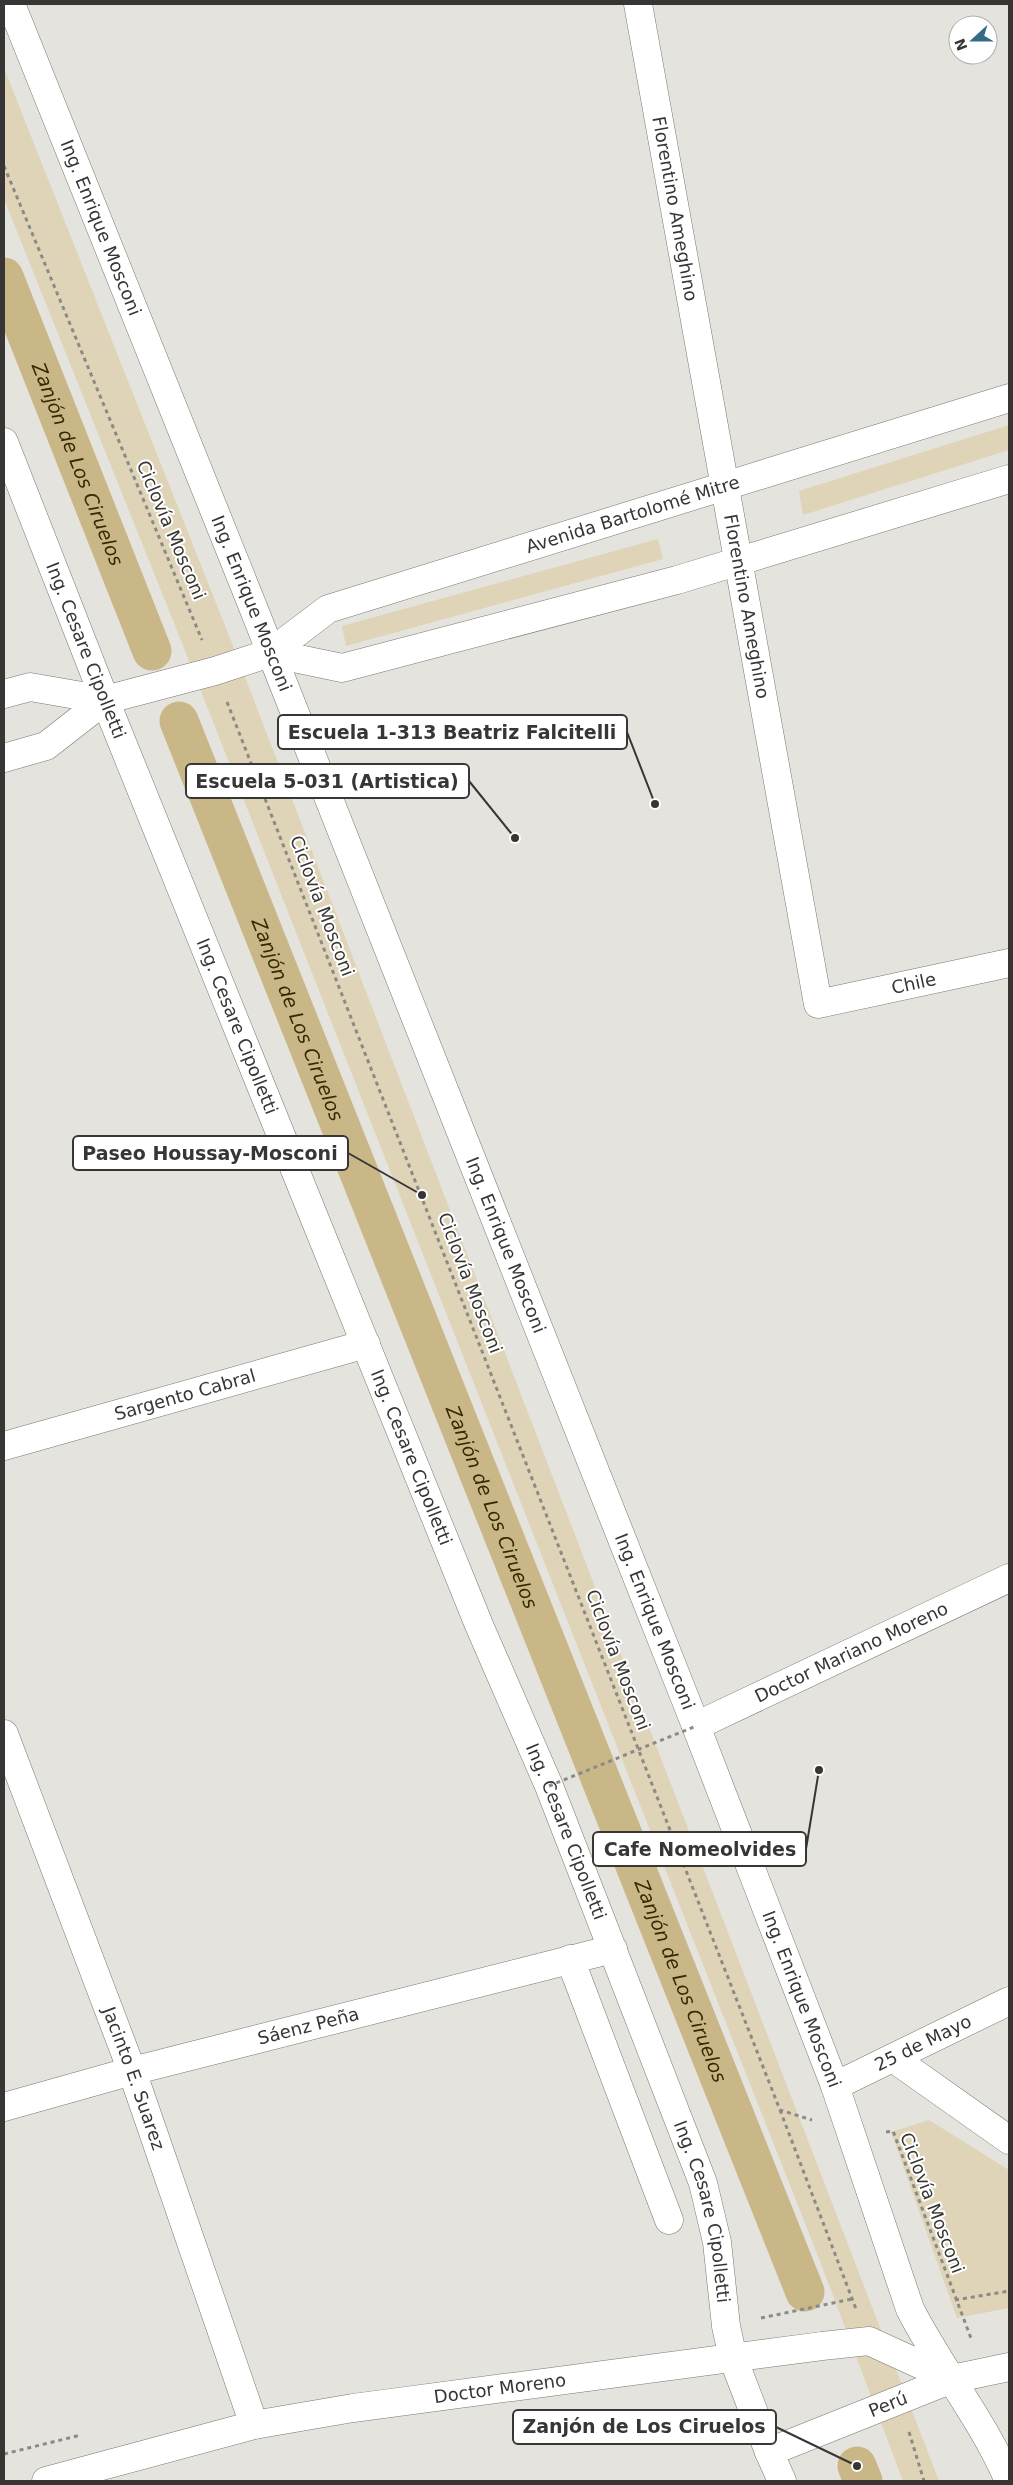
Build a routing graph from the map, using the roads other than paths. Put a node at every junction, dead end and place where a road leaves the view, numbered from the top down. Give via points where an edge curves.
1 (11, 4) edge
2 (638, 4) edge
3 (1009, 398) edge
4 (4, 442) edge
5 (1009, 479) edge
6 (725, 488) junction
7 (738, 563) junction
8 (270, 653) junction
9 (4, 694) edge
10 (105, 700) junction
11 (4, 758) edge
12 (1009, 962) edge
13 (818, 1004) joint
14 (366, 1344) junction
15 (4, 1446) edge
16 (1009, 1578) edge
17 (696, 1726) junction
18 (4, 1734) edge
19 (613, 1949) junction
20 (570, 1959) junction
21 (1009, 2002) edge
22 (893, 2058) junction
23 (132, 2070) junction
24 (835, 2086) junction
25 (4, 2107) edge
26 (1009, 2140) edge
27 (669, 2220) dead end
28 (733, 2358) junction
29 (1009, 2367) edge
30 (952, 2378) junction
31 (254, 2425) junction
32 (769, 2452) junction
33 (46, 2481) edge
34 (782, 2481) edge
35 (1009, 2481) edge

1 - 8 street, Ing. Enrique Mosconi
2 - 6 street, Florentino Ameghino
3 - 6 street, Avenida Bartolomé Mitre
4 - 10 street, Ing. Cesare Cipolletti
5 - 7 street
6 - 7 street, Florentino Ameghino
6 - 8 street, Avenida Bartolomé Mitre via 328,609
7 - 8 street via 342,668
7 - 13 street, Florentino Ameghino
8 - 10 street, Avenida Bartolomé Mitre via 215,672
8 - 17 street, Ing. Enrique Mosconi
9 - 10 street, Avenida Bartolomé Mitre via 30,687
10 - 11 street, Avenida Bartolomé Mitre via 46,746
10 - 14 street, Ing. Cesare Cipolletti
12 - 13 street, Chile
14 - 15 street, Sargento Cabral
14 - 19 street, Ing. Cesare Cipolletti
16 - 17 street, Doctor Mariano Moreno
17 - 24 street, Ing. Enrique Mosconi
18 - 23 street, Jacinto E. Suarez
19 - 20 street, Sáenz Peña
19 - 28 street, Ing. Cesare Cipolletti via 703,2182 717,2242 726,2326
20 - 23 street, Sáenz Peña
20 - 27 street
21 - 22 street, 25 de Mayo
22 - 24 street, 25 de Mayo
22 - 26 street
23 - 25 street, Sáenz Peña
23 - 31 street, Jacinto E. Suarez
24 - 30 street, Ing. Enrique Mosconi via 910,2309
28 - 30 street, Doctor Moreno via 869,2341
28 - 31 street, Doctor Moreno via 353,2408
28 - 32 street, Ing. Cesare Cipolletti
29 - 30 street, Perú
30 - 32 street, Perú
30 - 35 street, Ing. Enrique Mosconi via 994,2448
31 - 33 street, Doctor Moreno
32 - 34 street, Ing. Cesare Cipolletti

